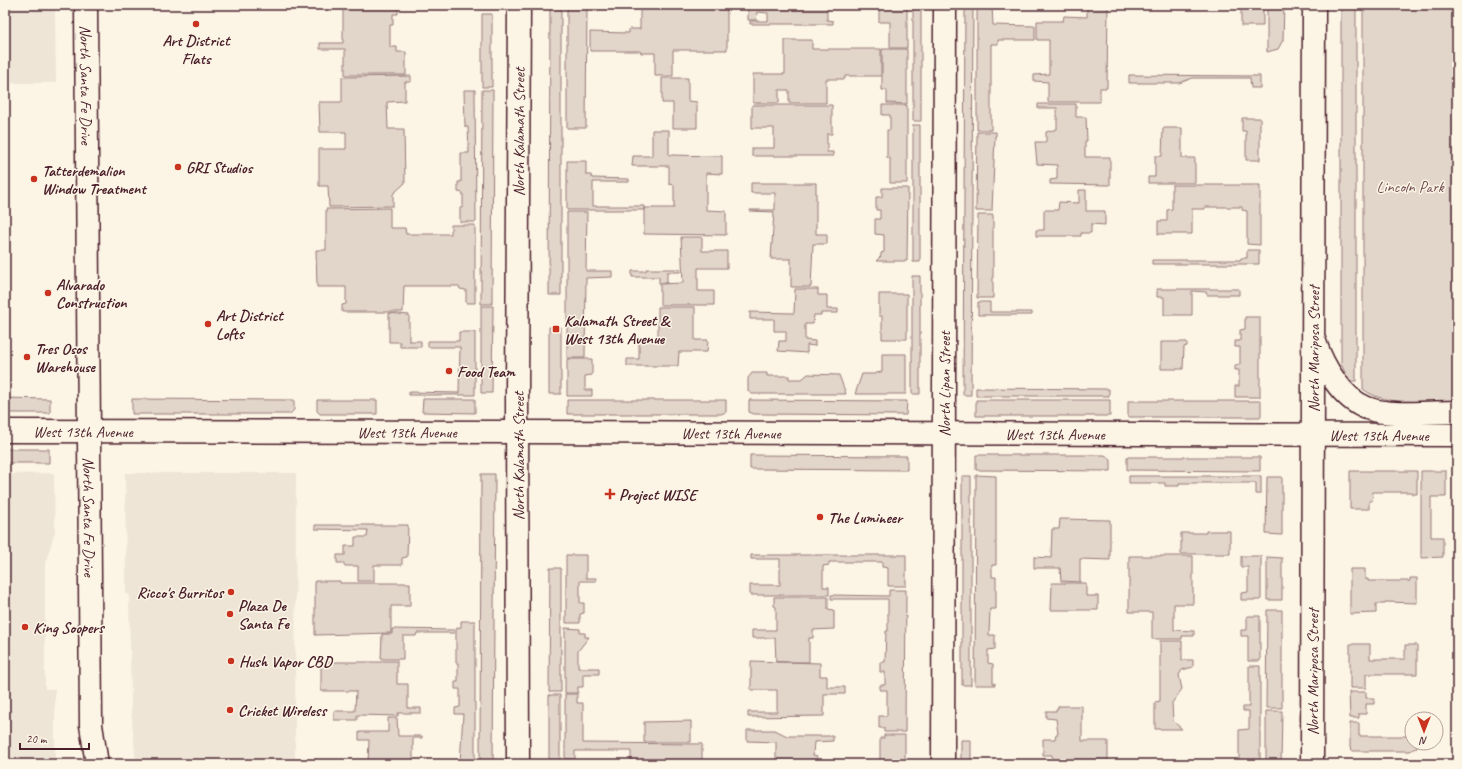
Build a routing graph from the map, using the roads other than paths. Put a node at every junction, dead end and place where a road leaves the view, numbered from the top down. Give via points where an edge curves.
1 (86, 5) edge
2 (519, 5) edge
3 (944, 5) edge
4 (1314, 5) edge
5 (1313, 330) junction
6 (1457, 412) edge
7 (5, 431) edge
8 (89, 431) junction
9 (517, 432) junction
10 (944, 433) junction
11 (1313, 434) junction
12 (1457, 435) edge
13 (97, 764) edge
14 (518, 764) edge
15 (943, 764) edge
16 (1312, 764) edge

1 - 8 street, North Santa Fe Drive
2 - 9 street, North Kalamath Street
3 - 10 street, North Lipan Street
4 - 5 street, North Mariposa Street
5 - 6 street via 1315,343 1324,363 1358,404 1378,411
5 - 11 street, North Mariposa Street
7 - 8 street, West 13th Avenue
8 - 9 street, West 13th Avenue
8 - 13 street, North Santa Fe Drive via 91,725
9 - 10 street, West 13th Avenue
9 - 14 street, North Kalamath Street
10 - 11 street, West 13th Avenue
10 - 15 street, North Lipan Street
11 - 12 street, West 13th Avenue
11 - 16 street, North Mariposa Street

